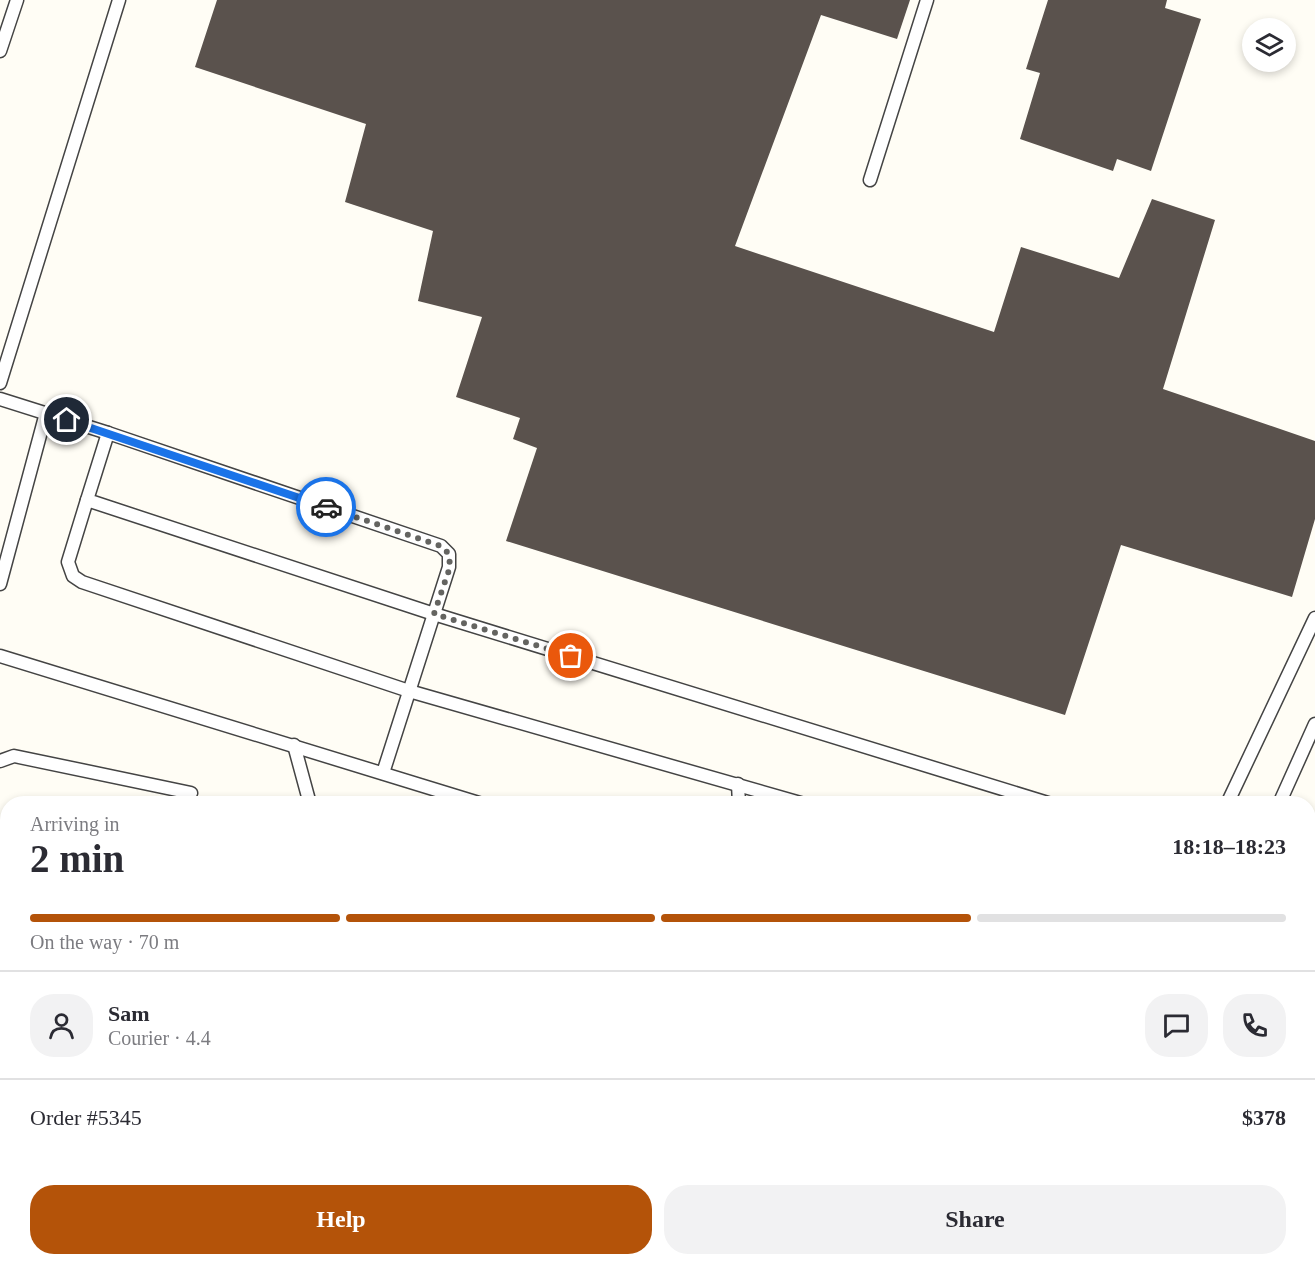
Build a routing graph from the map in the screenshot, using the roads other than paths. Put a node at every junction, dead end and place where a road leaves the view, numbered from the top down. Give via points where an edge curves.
1 (17, 0) edge
2 (119, 0) edge
3 (927, 0) edge
4 (0, 51) edge
5 (870, 180) dead end
6 (0, 383) edge
7 (0, 399) edge
8 (46, 413) junction
9 (108, 433) junction
10 (87, 500) junction
11 (0, 584) edge
12 (434, 614) junction
13 (1315, 618) edge
14 (0, 656) edge
15 (409, 691) junction
16 (1315, 724) edge
17 (294, 745) junction
18 (0, 761) edge
19 (383, 772) junction
20 (738, 784) junction
21 (190, 793) dead end
22 (308, 796) edge
23 (457, 796) edge
24 (739, 796) edge
25 (778, 796) edge
26 (1025, 796) edge
27 (1231, 796) edge
28 (1283, 796) edge

1 - 4 lane
2 - 6 lane
3 - 5 lane
7 - 8 lane
8 - 9 lane
8 - 11 lane
9 - 10 lane
9 - 12 lane via 441,546 449,554 450,567
10 - 12 lane
10 - 15 lane via 68,562 73,576 82,582
12 - 15 lane
12 - 26 lane
13 - 27 lane
14 - 17 lane
15 - 19 lane
15 - 20 lane
16 - 28 lane
17 - 19 lane
17 - 22 lane
18 - 21 lane via 14,756
19 - 23 lane
20 - 24 lane
20 - 25 lane

